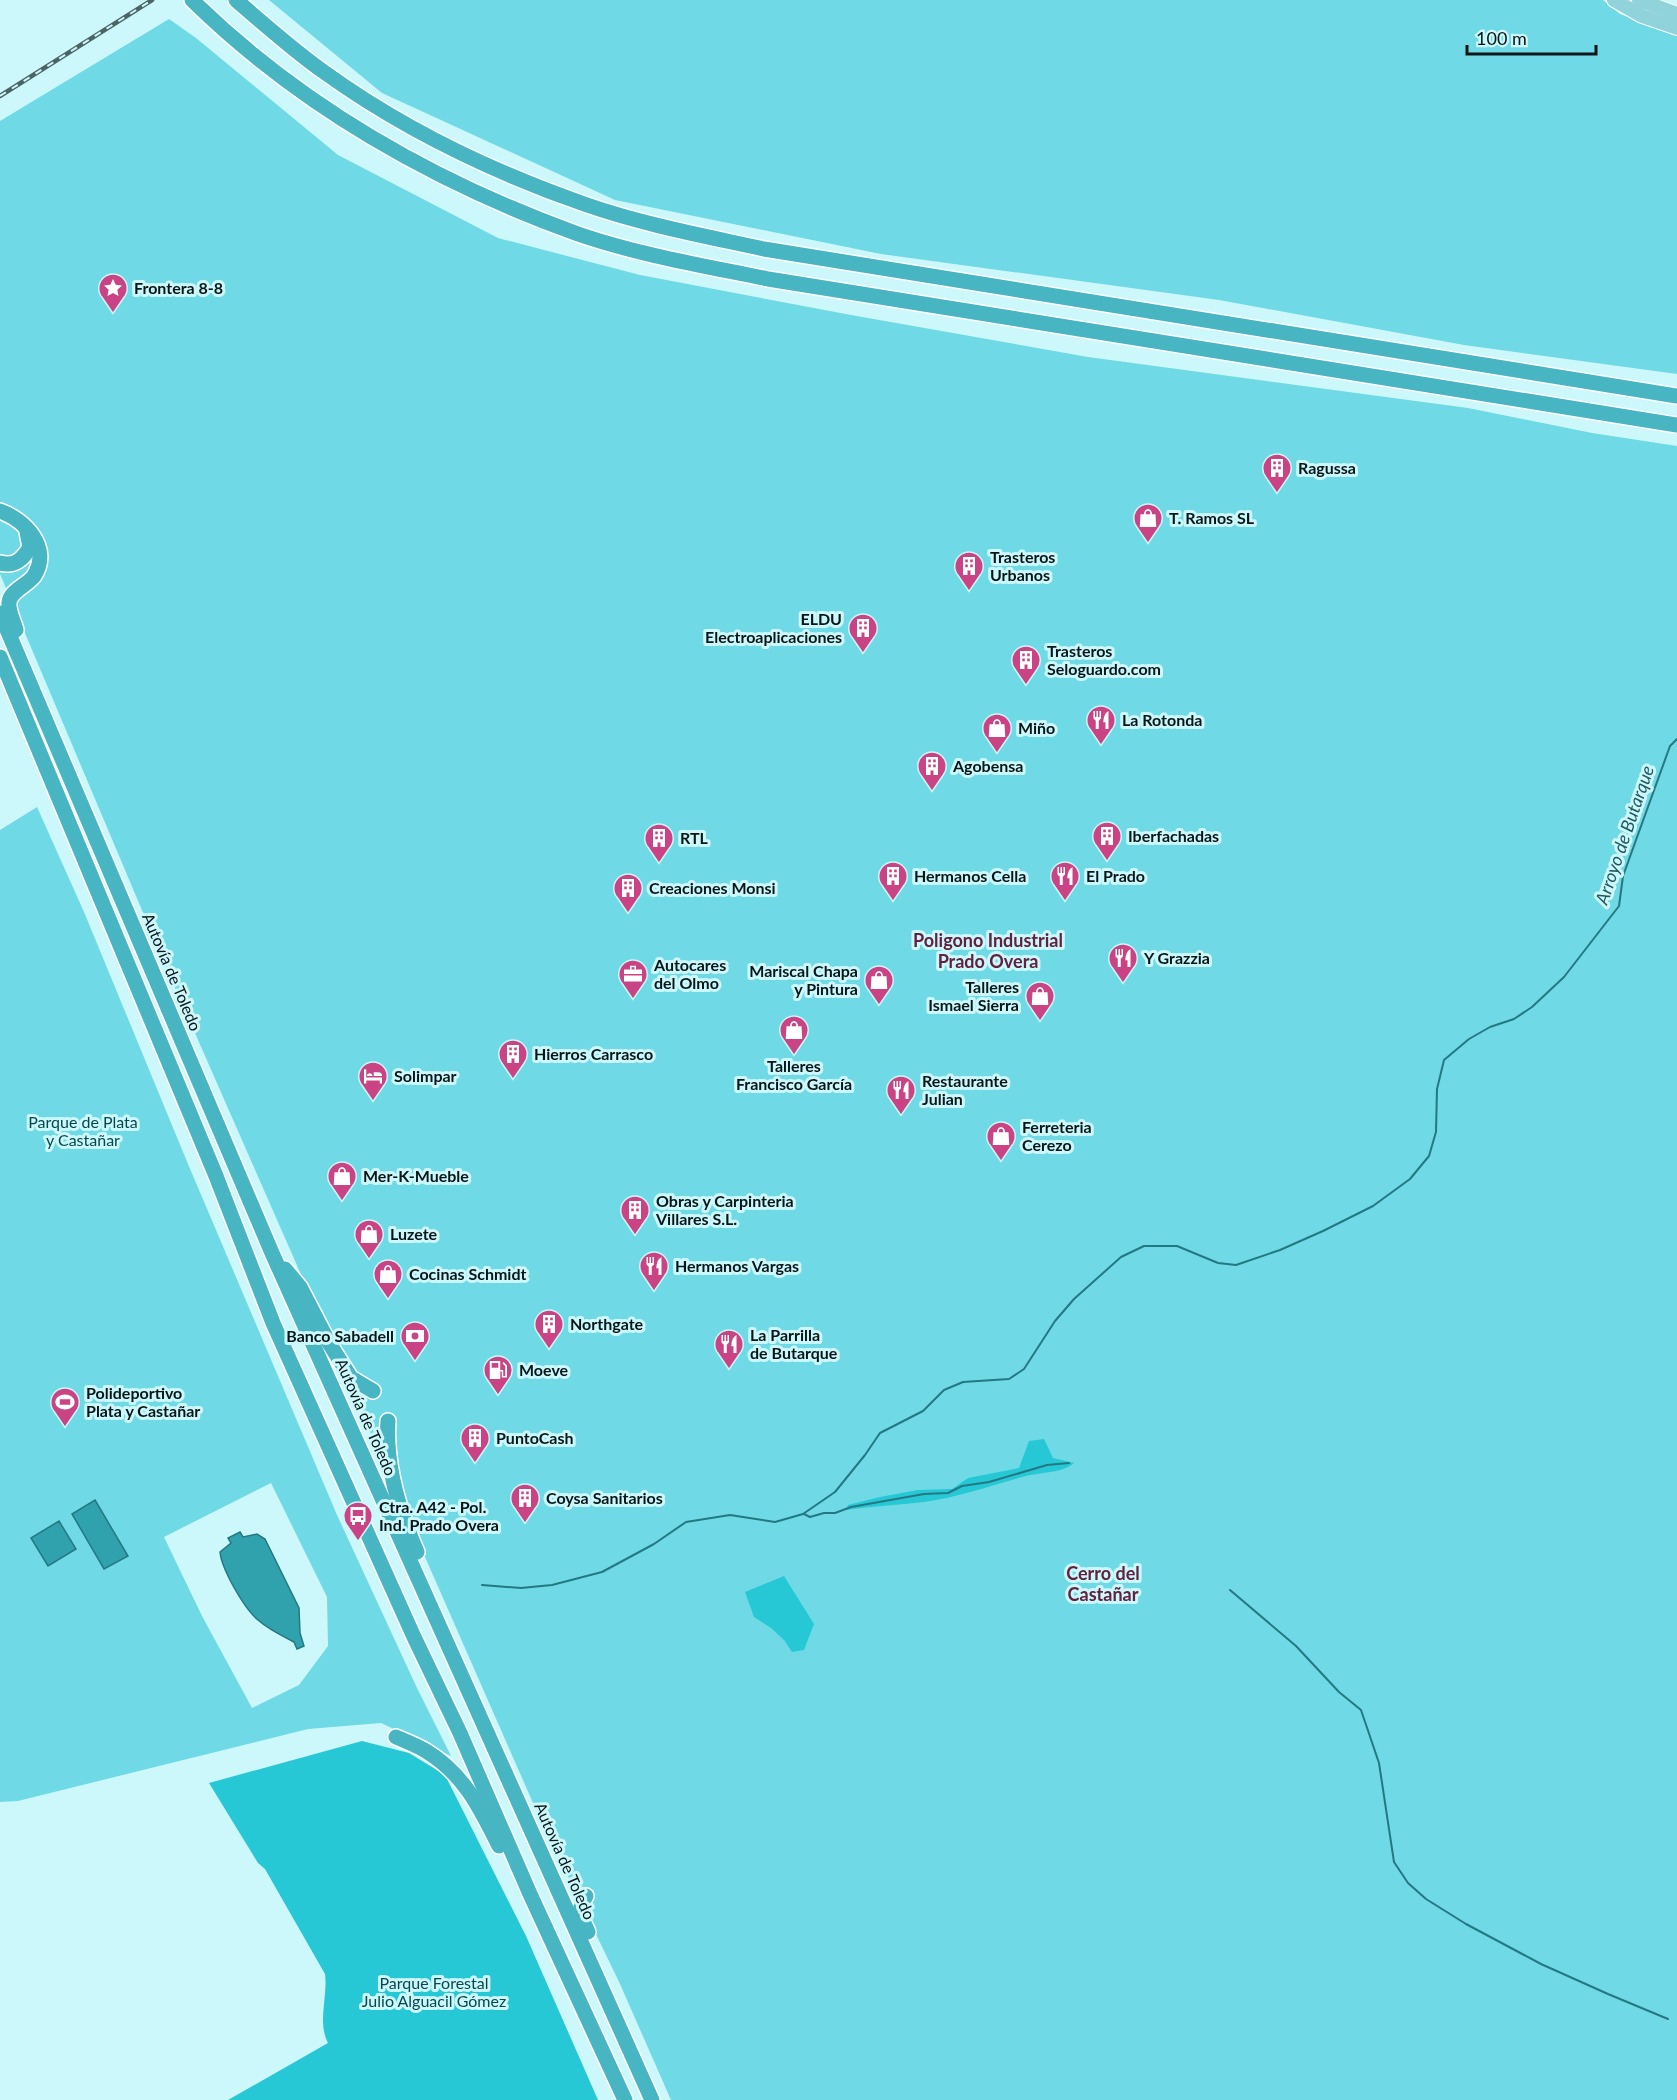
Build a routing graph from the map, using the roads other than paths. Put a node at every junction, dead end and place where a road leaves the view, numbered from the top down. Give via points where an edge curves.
1 (236, 0) edge
2 (1614, 0) edge
3 (1639, 0) edge
4 (196, 4) edge
5 (1677, 14) edge
6 (1677, 28) edge
7 (1677, 396) edge
8 (1677, 425) edge
9 (0, 511) edge
10 (25, 527) junction
11 (0, 563) edge
12 (0, 613) edge
13 (0, 657) edge
14 (0, 686) edge
15 (33, 691) junction
16 (72, 831) junction
17 (272, 1253) junction
18 (373, 1391) dead end
19 (388, 1421) dead end
20 (456, 1665) junction
21 (396, 1737) dead end
22 (529, 1824) junction
23 (530, 1894) junction
24 (636, 2063) junction
25 (625, 2100) edge
26 (652, 2100) edge

1 - 7 highway via 325,73 430,137 503,172 588,205 672,230 764,249
2 - 6 main road via 1642,16
3 - 5 main road
4 - 8 highway via 311,99 418,164 579,234 652,255 768,279
9 - 10 highway
10 - 11 highway via 30,548 24,557 16,563
10 - 15 highway via 33,534 39,565 30,581 8,603
12 - 15 highway, Autovía de Toledo
13 - 16 highway
14 - 16 highway
15 - 17 highway, Autovía de Toledo
16 - 23 highway via 273,1323
17 - 18 highway via 300,1287 351,1378
17 - 20 highway, Autovía de Toledo
19 - 20 highway via 388,1448 399,1498 413,1544 447,1621
20 - 22 highway, Autovía de Toledo
21 - 23 highway via 425,1750 449,1768 474,1797 501,1851
22 - 24 highway, Autovía de Toledo
22 - 24 highway via 543,1835 569,1891 575,1896 586,1896 579,1907 580,1916 631,2027
23 - 25 highway
24 - 26 highway, Autovía de Toledo

